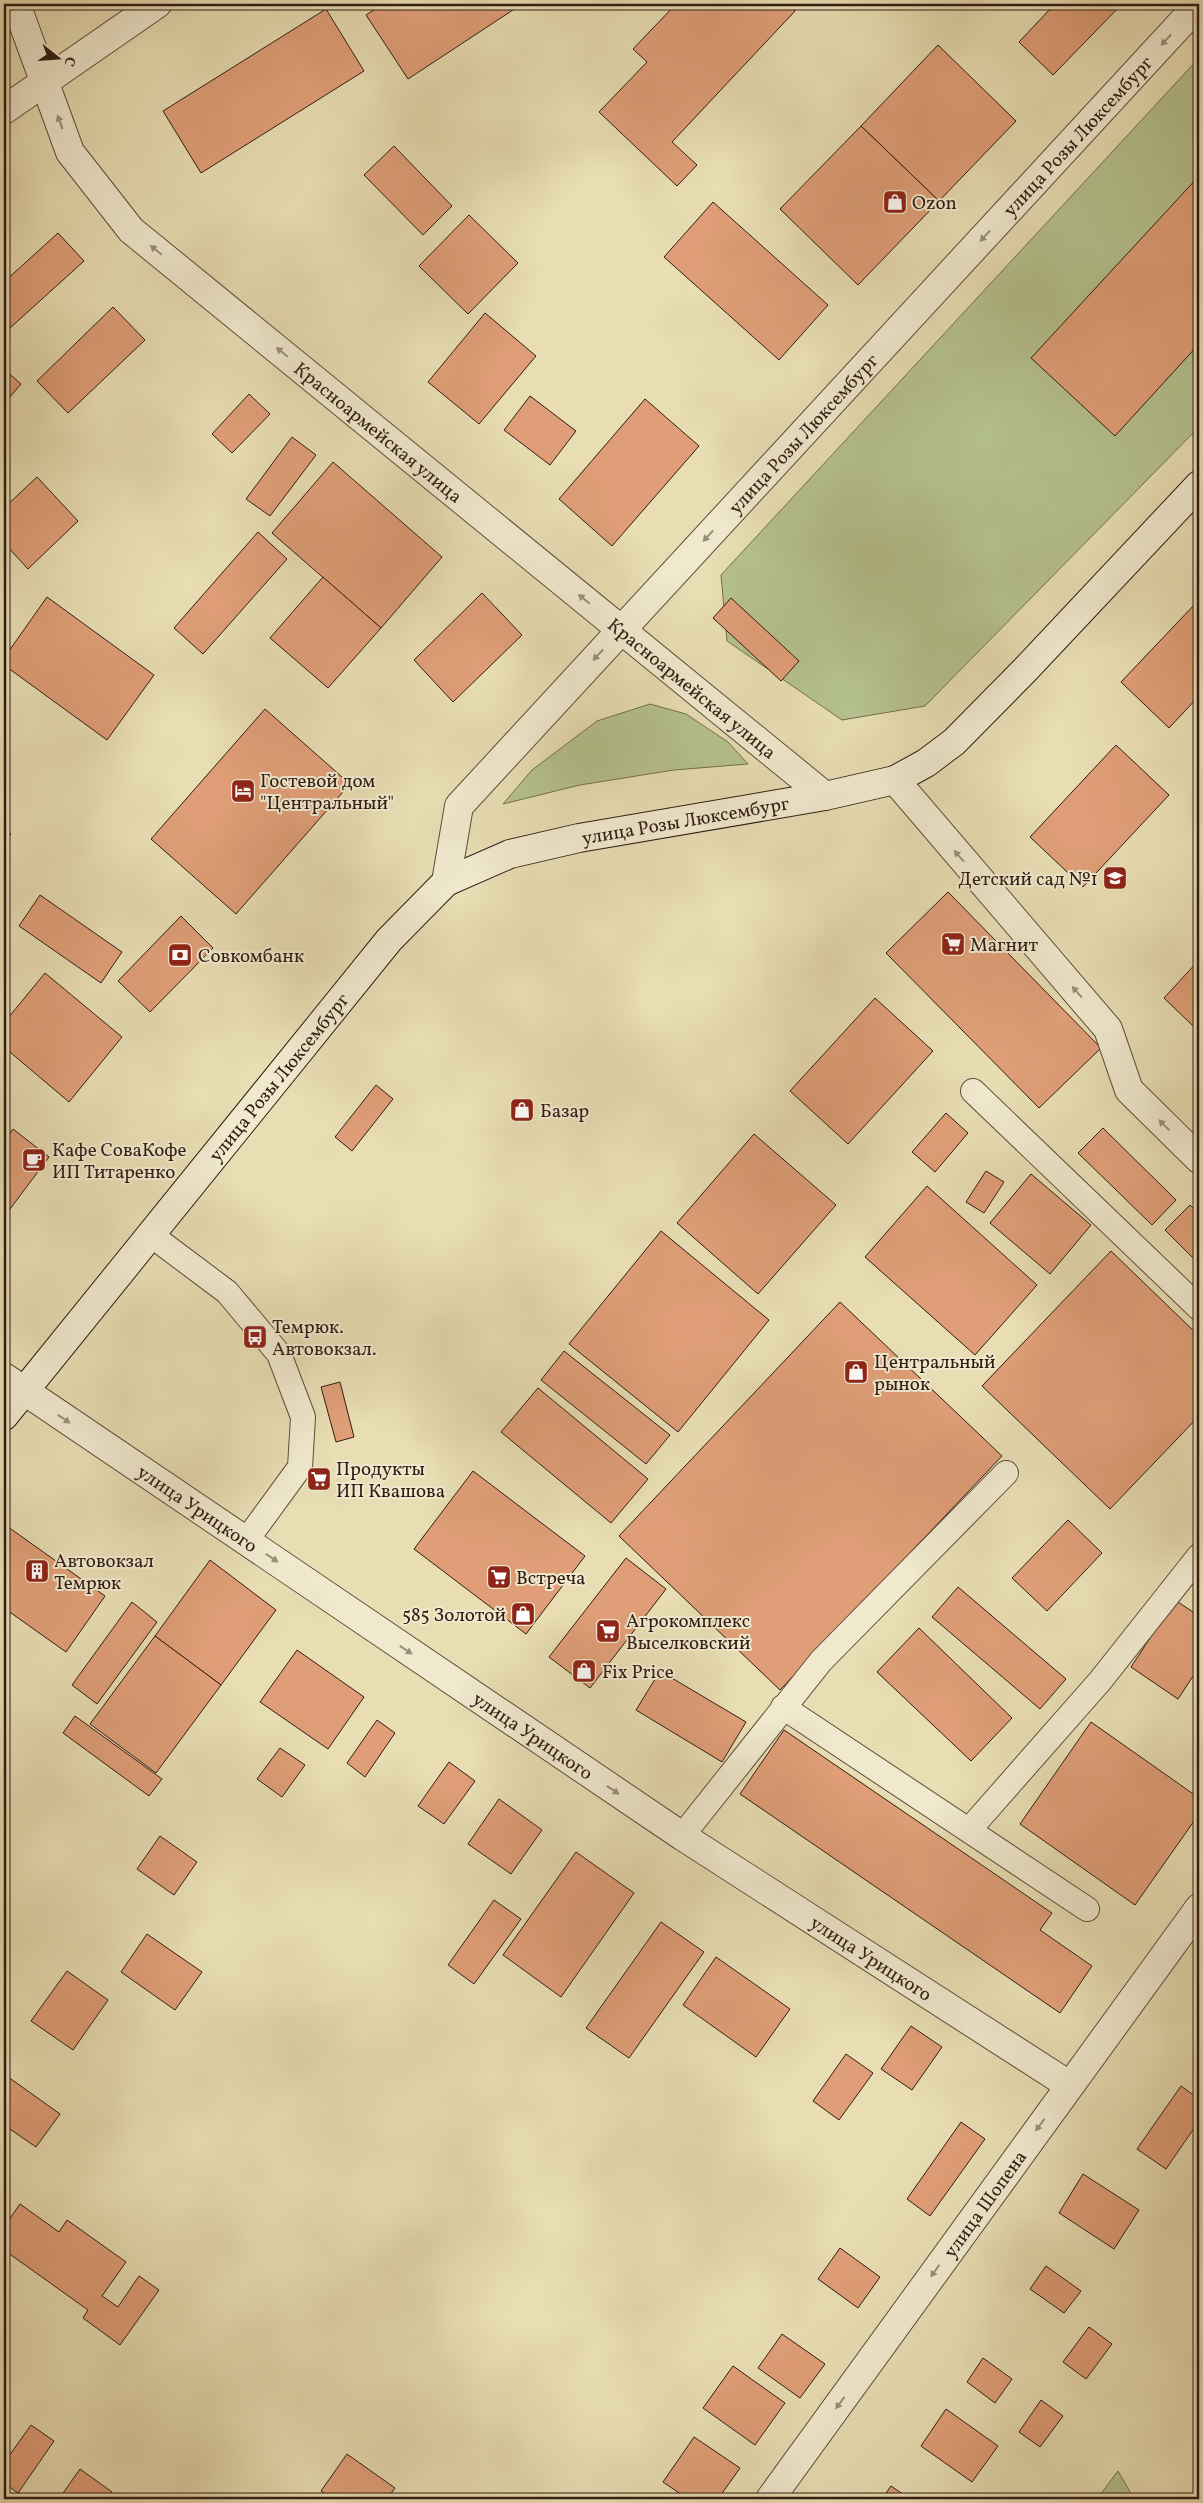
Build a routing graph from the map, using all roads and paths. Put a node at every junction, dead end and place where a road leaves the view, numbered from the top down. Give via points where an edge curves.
1 (16, 4) edge
2 (157, 4) edge
3 (1199, 4) edge
4 (45, 82) junction
5 (4, 110) edge
6 (1199, 485) edge
7 (622, 630) junction
8 (895, 780) junction
9 (825, 796) junction
10 (446, 882) junction
11 (973, 1091) dead end
12 (1199, 1159) edge
13 (151, 1235) junction
14 (1199, 1308) edge
15 (14, 1384) edge
16 (4, 1416) edge
17 (1006, 1473) dead end
18 (246, 1541) junction
19 (1199, 1556) edge
20 (783, 1707) junction
21 (969, 1830) junction
22 (682, 1836) junction
23 (1199, 1908) edge
24 (1087, 1909) dead end
25 (1069, 2085) junction
26 (770, 2499) edge

1 - 4 street, Красноармейская улица
2 - 4 street
3 -> 7 street, улица Розы Люксембург
4 - 5 street
7 -> 4 street, Красноармейская улица via 131,230 70,152
6 - 8 street, улица Розы Люксембург via 954,742
7 - 9 street, Красноармейская улица
7 -> 10 street, улица Розы Люксембург via 459,806
8 - 9 street, улица Розы Люксембург
12 -> 8 street via 1129,1090 1108,1029
9 - 10 street, улица Розы Люксембург via 579,838 510,854
10 - 13 street, улица Розы Люксембург via 389,940
11 - 14 lane
13 - 15 street, улица Розы Люксембург
13 - 18 lane via 227,1292 278,1354 303,1417 300,1468
15 - 16 street, улица Розы Люксембург
15 -> 18 street, улица Урицкого
17 - 20 lane via 821,1661
18 -> 22 street, улица Урицкого
19 - 21 lane via 1100,1681
20 - 21 lane
20 - 22 lane
21 - 24 lane
22 - 25 street, улица Урицкого
23 - 25 street, улица Шопена
25 -> 26 street, улица Шопена

